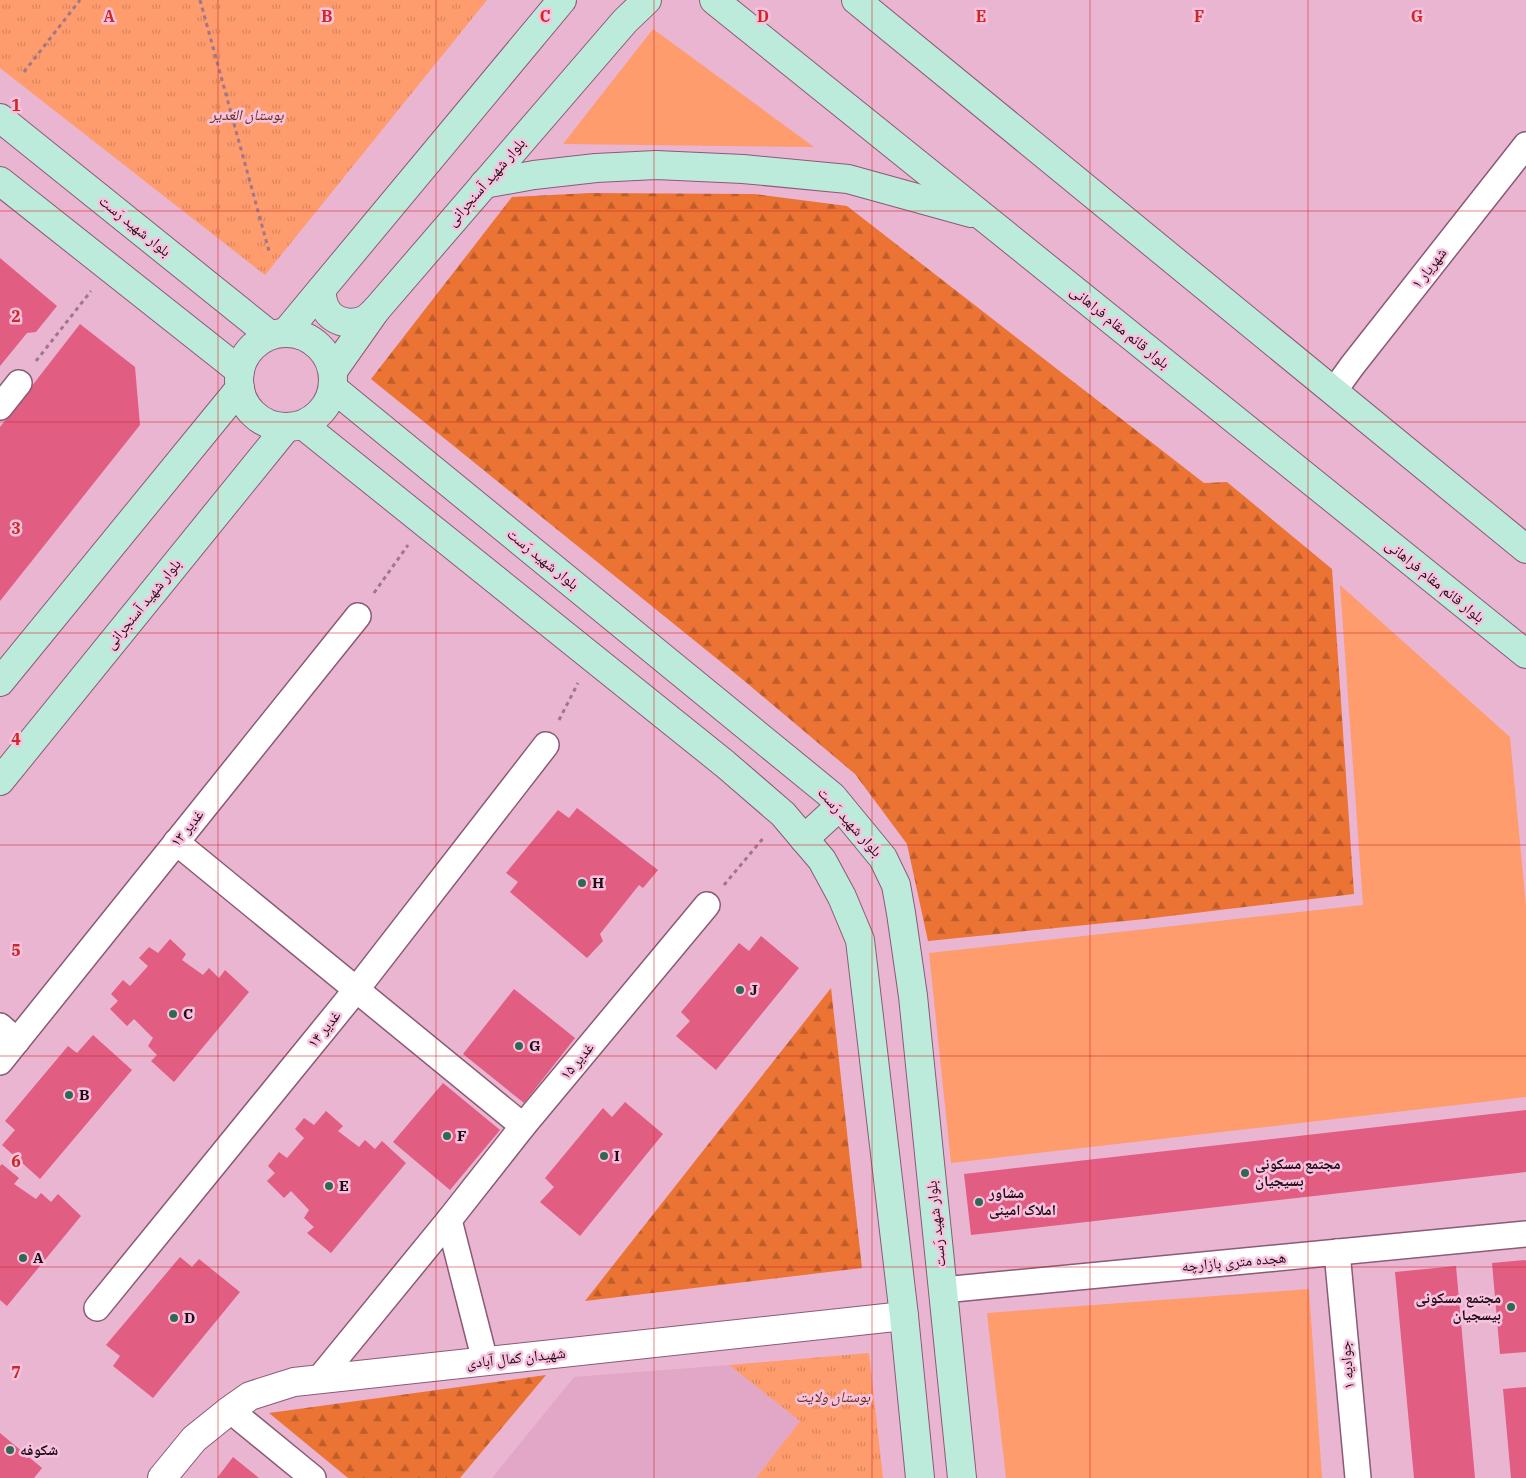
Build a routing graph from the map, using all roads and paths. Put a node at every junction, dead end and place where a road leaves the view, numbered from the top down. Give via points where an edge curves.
1 (80, 0) edge
2 (200, 0) edge
3 (562, 0) edge
4 (714, 0) edge
5 (856, 0) edge
6 (637, 4) edge
7 (24, 72) dead end
8 (0, 118) edge
9 (1526, 145) edge
10 (0, 181) edge
11 (484, 184) junction
12 (982, 216) junction
13 (269, 251) dead end
14 (109, 268) junction
15 (322, 290) junction
16 (376, 310) junction
17 (278, 333) junction
18 (240, 380) junction
19 (333, 380) junction
20 (19, 383) joint
21 (1334, 391) junction
22 (0, 407) edge
23 (294, 426) junction
24 (424, 522) junction
25 (1526, 549) edge
26 (358, 616) joint
27 (1526, 654) edge
28 (592, 658) junction
29 (0, 682) edge
30 (546, 745) joint
31 (0, 781) edge
32 (840, 806) junction
33 (783, 814) junction
34 (804, 839) junction
35 (176, 842) junction
36 (708, 904) joint
37 (356, 990) junction
38 (9, 1033) edge
39 (0, 1062) edge
40 (523, 1126) junction
41 (448, 1220) junction
42 (1526, 1234) edge
43 (1337, 1252) junction
44 (943, 1290) junction
45 (97, 1308) dead end
46 (904, 1316) junction
47 (485, 1361) junction
48 (319, 1379) junction
49 (230, 1410) junction
50 (162, 1478) edge
51 (314, 1478) edge
52 (920, 1478) edge
53 (962, 1478) edge
54 (1358, 1478) edge

1 - 7 path
2 - 13 path
3 - 15 main road
4 - 12 main road, بلوار قائم مقام فراهانی
5 - 21 main road
6 - 11 main road, بلوار شهید آسنجرانی
8 - 17 main road, بلوار شهید رَست
9 - 21 street, شهریار ۱
10 - 14 main road
11 - 12 main road via 596,168 656,165 743,169 848,179
11 - 16 main road, بلوار شهید آسنجرانی
12 - 27 main road, بلوار قائم مقام فراهانی
14 - 18 main road
14 - 20 path
15 - 16 main road via 323,303 329,314 340,322 354,324 366,320
15 - 17 main road
16 - 19 main road, بلوار شهید آسنجرانی
17 - 18 main road via 256,343 245,356
17 - 19 main road via 302,335 317,343 328,356
18 - 23 main road via 245,404 256,416 270,424
18 - 29 main road
19 - 23 main road via 327,404 317,416
19 - 32 main road, بلوار شهید رَست
20 - 22 street
21 - 25 main road
23 - 24 main road
23 - 31 main road, بلوار شهید آسنجرانی
24 - 26 path
24 - 28 main road
26 - 35 street, غدیر ۱۳
28 - 30 path
28 - 33 main road
30 - 37 street, غدیر ۱۴
32 - 34 main road
32 - 44 main road, بلوار شهید رَست via 883,858 896,885 913,996
33 - 34 main road
33 - 36 path
34 - 46 main road via 822,860 860,940
35 - 37 street
35 - 38 street, غدیر ۱۳
36 - 40 street, غدیر ۱۵
37 - 40 street
37 - 45 street, غدیر ۱۴
38 - 39 street, غدیر ۱۳
40 - 41 street, غدیر ۱۵
41 - 47 street
41 - 48 street, غدیر ۱۵
42 - 43 street, هجده متری بازارچه
43 - 44 street, هجده متری بازارچه
43 - 54 street, جوادیه ۱
44 - 53 main road, بلوار شهید رَست
46 - 47 street, شهیدان کمال آبادی
46 - 52 main road
47 - 48 street, شهیدان کمال آبادی
48 - 49 street, شهیدان کمال آبادی via 294,1382 250,1396
49 - 50 street, شهیدان کمال آبادی via 194,1439
49 - 51 street

